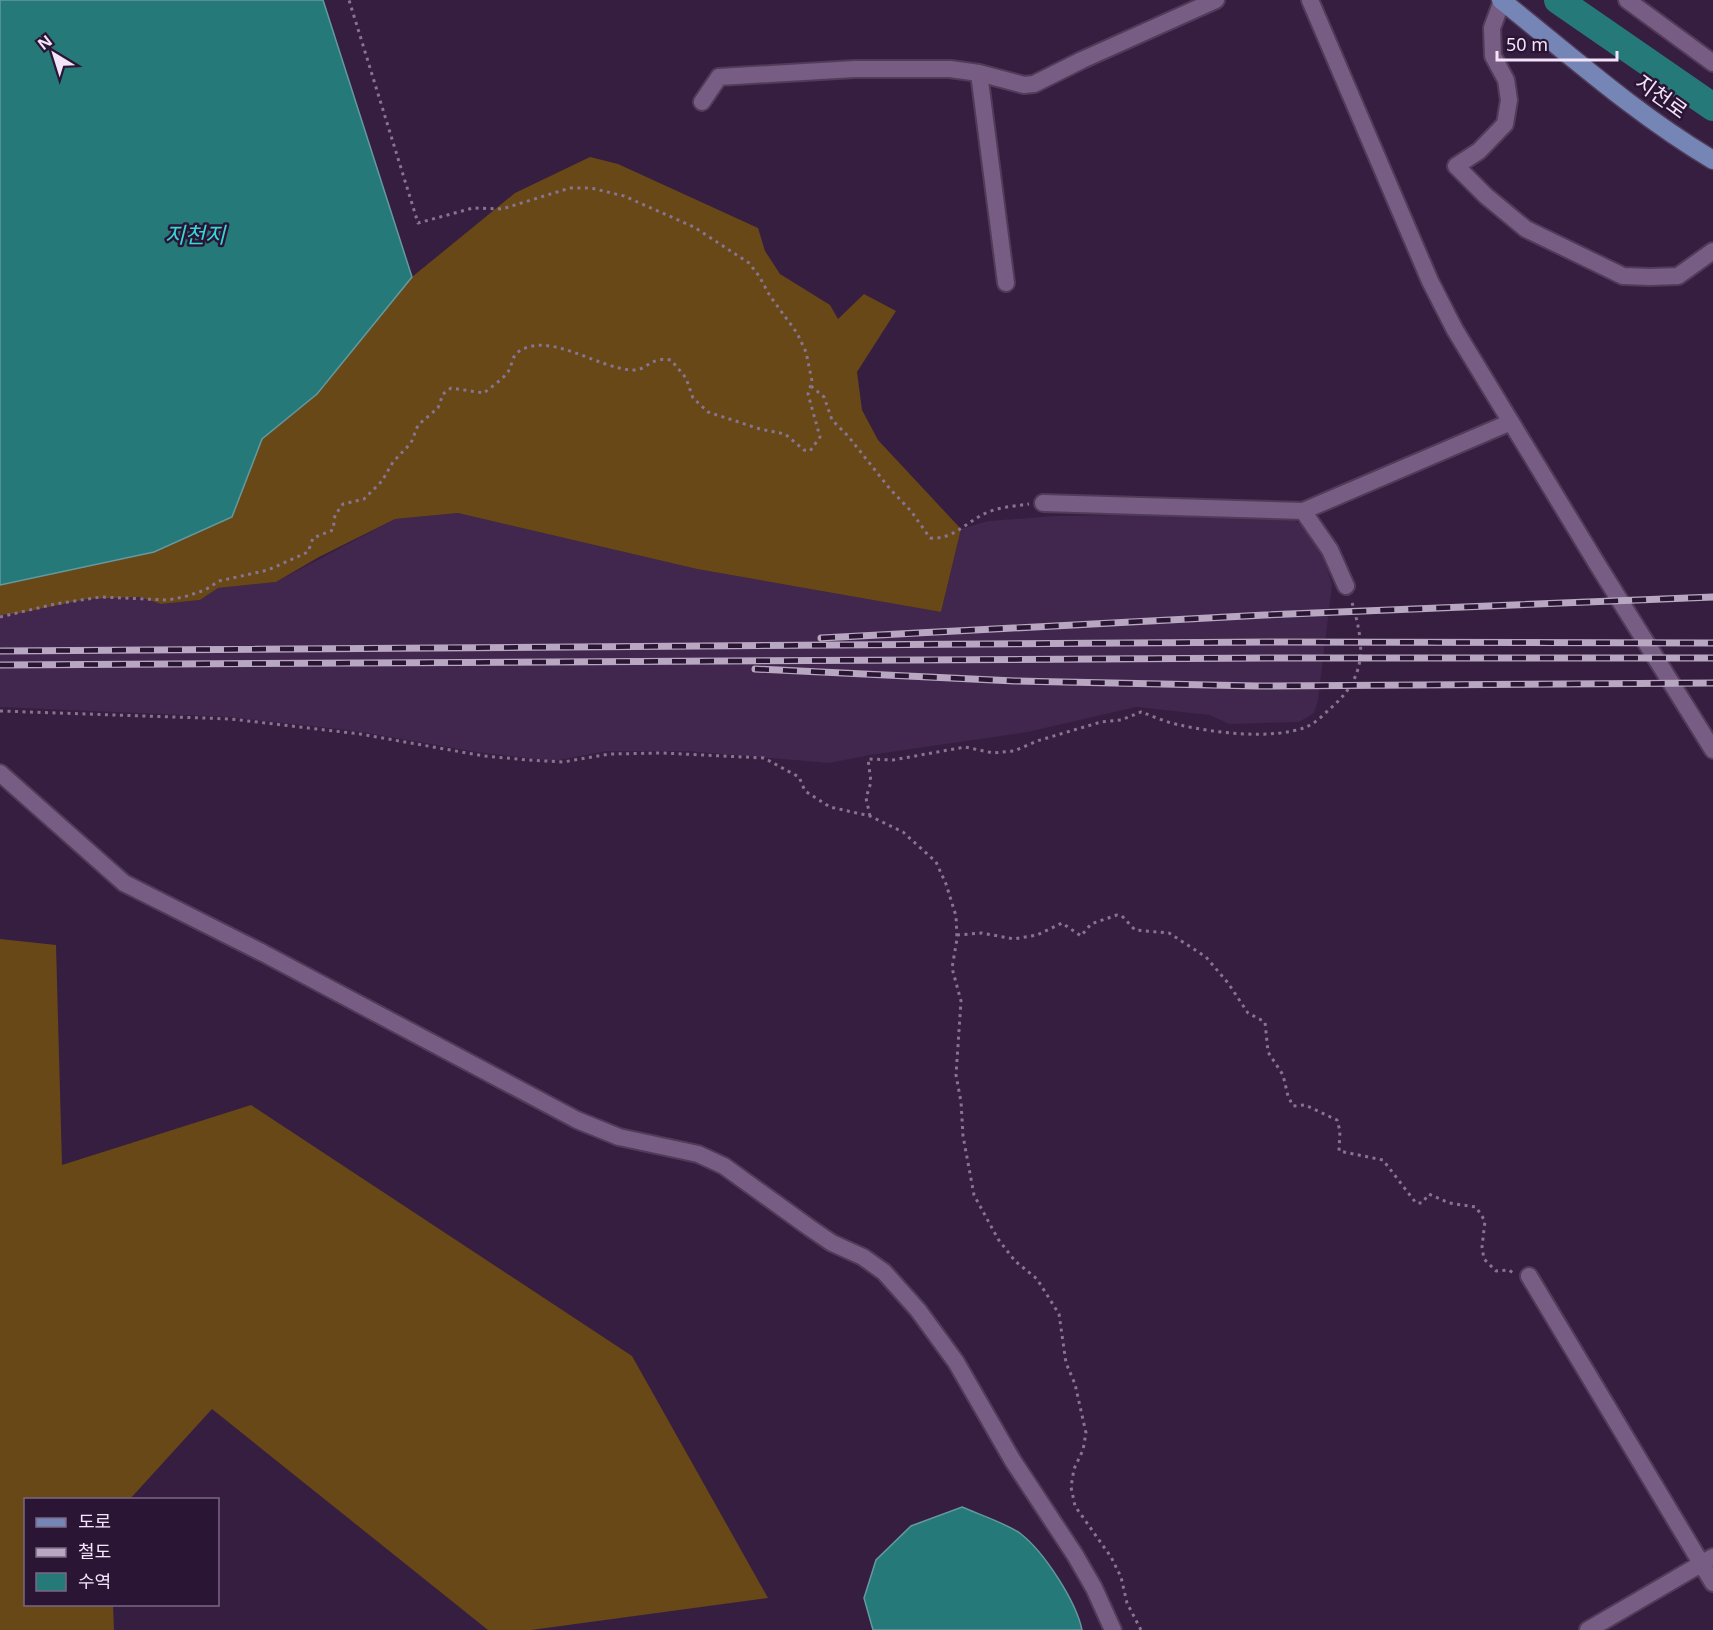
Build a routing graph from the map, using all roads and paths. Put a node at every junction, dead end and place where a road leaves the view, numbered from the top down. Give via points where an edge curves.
1 (349, 0) edge
2 (1216, 0) edge
3 (1310, 0) edge
4 (1501, 0) edge
5 (1627, 0) edge
6 (1713, 63) edge
7 (979, 73) junction
8 (702, 102) dead end
9 (1713, 160) edge
10 (1713, 251) edge
11 (1006, 283) dead end
12 (810, 386) junction
13 (1511, 422) junction
14 (1043, 503) joint
15 (1303, 511) junction
16 (1346, 586) joint
17 (0, 617) edge
18 (0, 711) edge
19 (1713, 750) edge
20 (0, 773) edge
21 (870, 816) junction
22 (957, 935) junction
23 (1529, 1276) joint
24 (1707, 1560) edge
25 (1713, 1583) edge
26 (1113, 1630) edge
27 (1141, 1630) edge
28 (1588, 1630) edge

1 - 12 path via 418,223 473,208 502,209 570,188 591,188 624,196 694,227 749,263 797,333 806,352
2 - 7 street via 1034,84 1023,86
3 - 13 street via 1430,281
4 - 9 main road, 지천로 via 1623,98
4 - 10 street via 1492,28 1493,56 1506,80 1509,100 1504,124 1479,151 1456,166 1526,229 1623,276 1678,276
5 - 6 street
7 - 8 street via 950,69 855,69 719,77
7 - 11 street
12 - 14 path via 824,397 832,420 930,538 943,539 996,509
12 - 17 path via 808,394 820,437 810,452 785,434 708,412 693,398 686,378 671,360 660,358 635,371 554,346 533,344 516,353 507,372 484,393 451,388 443,394 438,408 418,425 411,443 393,462 382,482 364,499 343,504 333,530 313,538 308,552 250,575 219,581 205,591 184,597 101,597
13 - 15 street
13 - 19 street
14 - 15 street
15 - 16 street via 1330,550
16 - 21 path via 1360,632 1358,672 1347,694 1309,726 1284,734 1247,734 1179,725 1141,712 1014,751 993,753 965,747 893,760 868,759 871,782 866,798
18 - 21 path via 231,719 350,732 528,760 563,762 621,753 764,758 799,777 805,791 830,807
20 - 26 street via 124,883 578,1120 619,1137 698,1154 724,1166 824,1238 884,1272 956,1362 1013,1461 1075,1555
21 - 22 path via 903,832 936,862 956,916
22 - 23 path via 982,933 1014,939 1037,935 1062,924 1081,936 1091,924 1117,915 1135,930 1169,933 1206,957 1248,1012 1265,1022 1268,1052 1283,1075 1293,1106 1305,1105 1337,1120 1339,1151 1383,1160 1416,1203 1422,1203 1429,1194 1449,1203 1476,1207 1485,1221 1484,1259 1496,1271
22 - 27 path via 951,968 961,1001 956,1075 974,1195 998,1239 1037,1279 1059,1314 1066,1363 1086,1433 1071,1487 1075,1506 1111,1557
23 - 24 street
24 - 25 street
24 - 28 street

